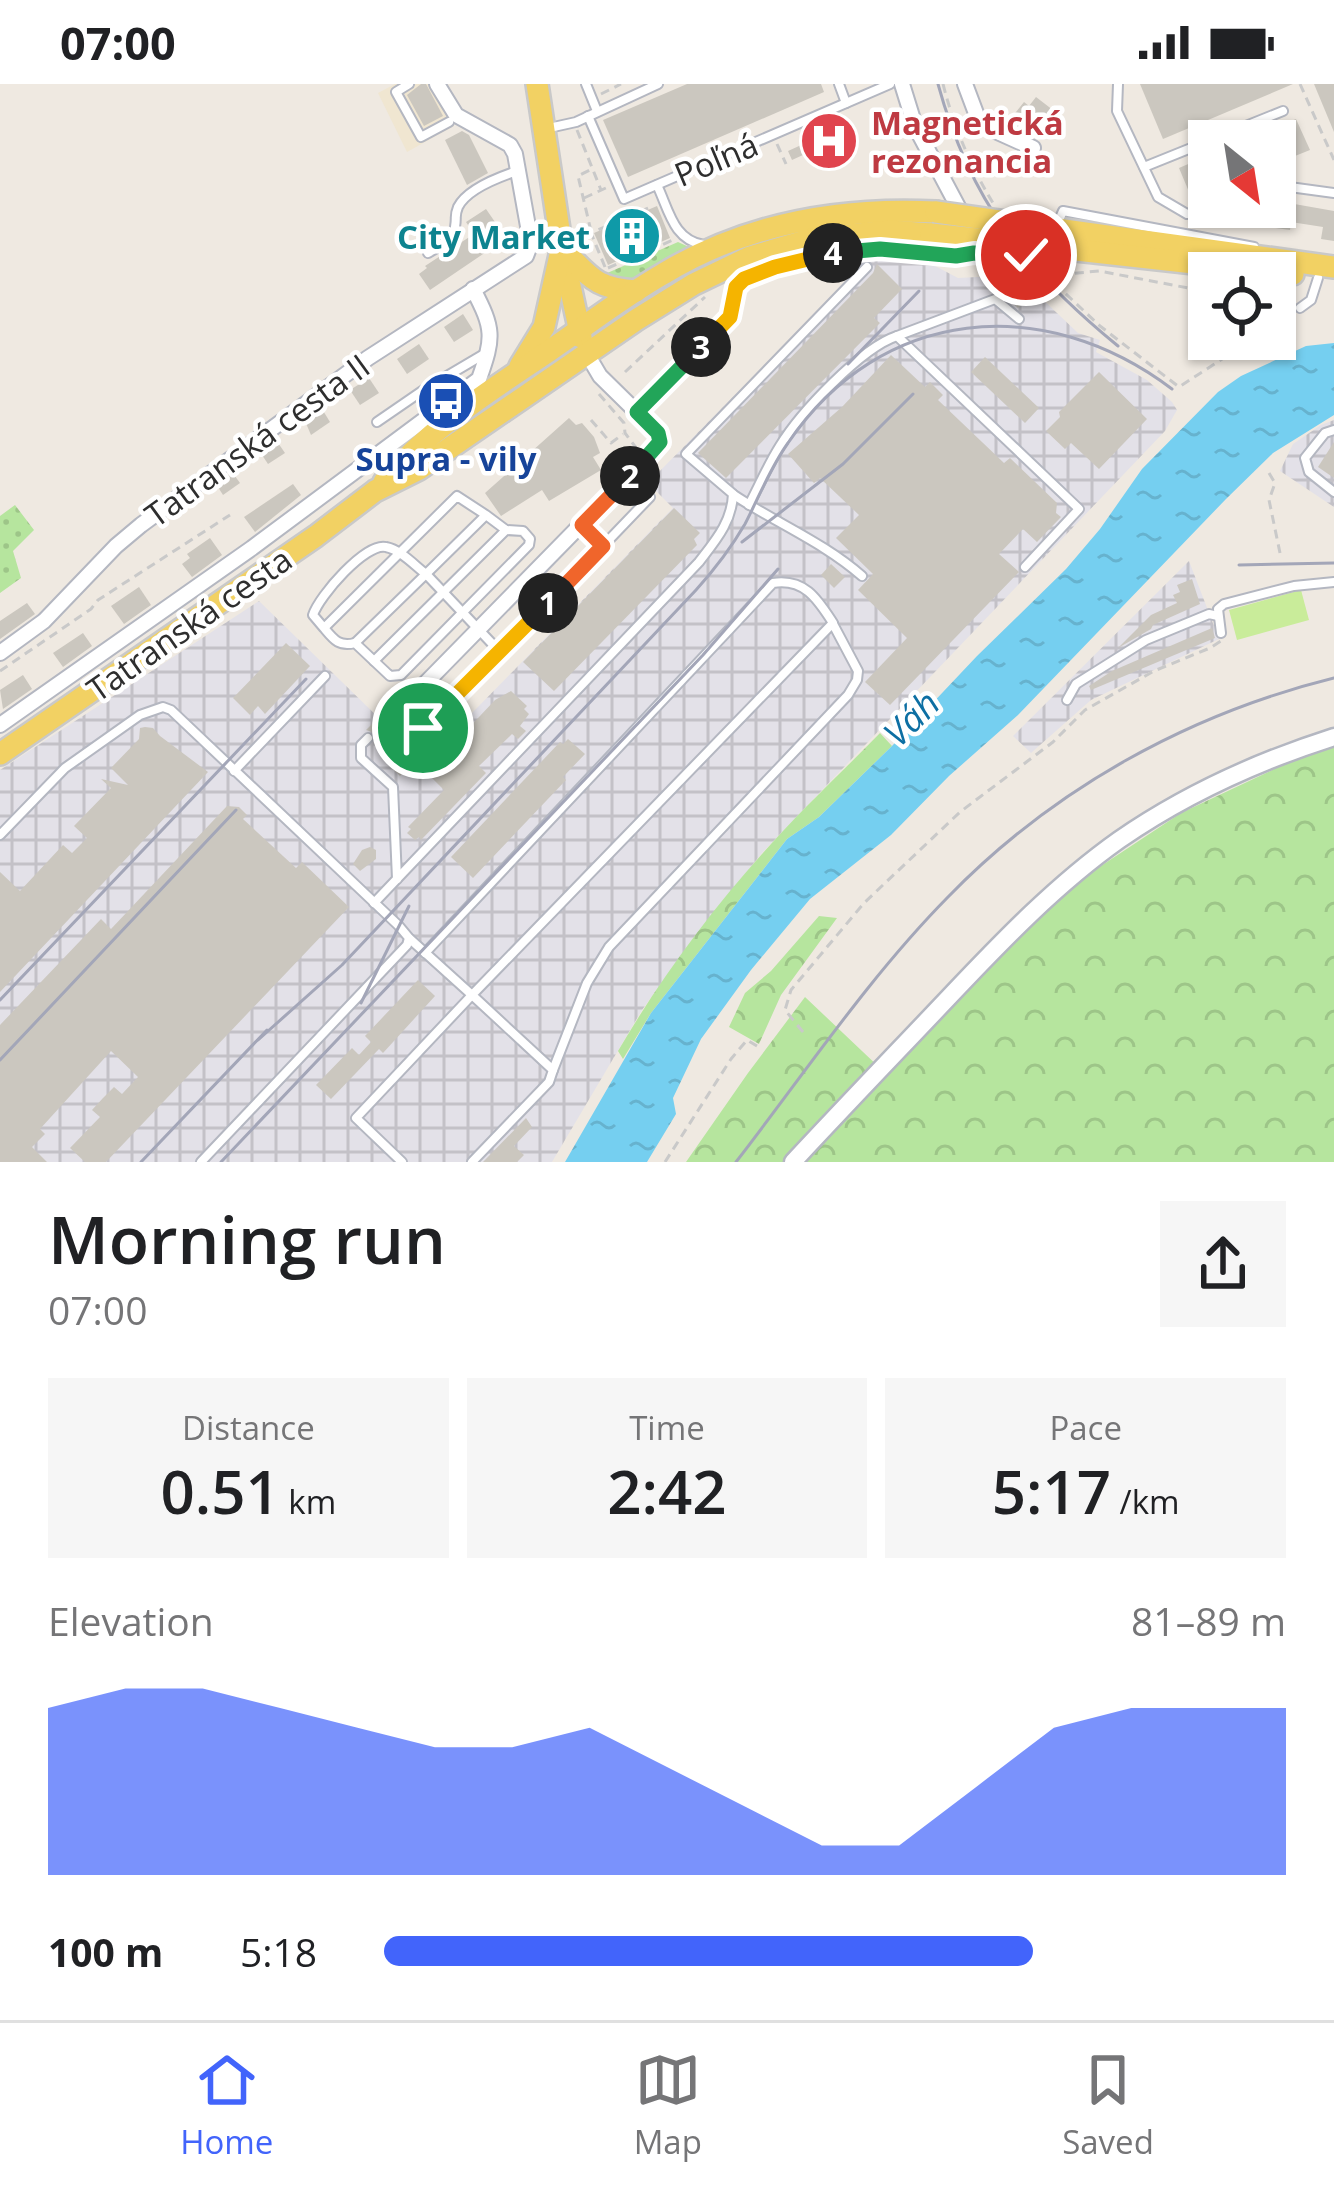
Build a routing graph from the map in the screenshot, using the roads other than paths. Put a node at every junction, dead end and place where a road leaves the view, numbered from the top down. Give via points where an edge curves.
1 (409, 84) edge
2 (436, 84) edge
3 (537, 84) edge
4 (586, 84) edge
5 (658, 84) edge
6 (839, 84) edge
7 (890, 84) edge
8 (902, 84) edge
9 (964, 84) edge
10 (1118, 84) edge
11 (845, 103) junction
12 (1283, 111) dead end
13 (597, 112) junction
14 (449, 122) dead end
15 (543, 129) junction
16 (1033, 148) dead end
17 (1144, 166) junction
18 (518, 170) junction
19 (657, 185) junction
20 (1296, 188) edge
21 (1334, 193) edge
22 (1188, 214) edge
23 (934, 223) junction
24 (1026, 242) junction
25 (718, 246) junction
26 (562, 249) junction
27 (428, 253) dead end
28 (867, 267) dead end
29 (1329, 275) edge
30 (473, 290) junction
31 (636, 291) junction
32 (1300, 308) road end
33 (1019, 320) dead end
34 (578, 330) junction
35 (897, 336) junction
36 (488, 352) junction
37 (587, 354) junction
38 (514, 374) junction
39 (637, 412) junction
40 (377, 422) dead end
41 (1334, 430) edge
42 (375, 491) junction
43 (1334, 492) edge
44 (733, 494) junction
45 (650, 497) dead end
46 (749, 505) junction
47 (486, 515) junction
48 (582, 525) junction
49 (506, 530) junction
50 (603, 546) junction
51 (400, 553) junction
52 (1025, 568) dead end
53 (426, 574) junction
54 (862, 576) dead end
55 (1334, 582) edge
56 (445, 592) junction
57 (464, 611) junction
58 (1218, 616) junction
59 (833, 623) junction
60 (324, 628) junction
61 (478, 630) junction
62 (1221, 633) road end
63 (355, 643) junction
64 (500, 652) junction
65 (0, 653) edge
66 (374, 661) junction
67 (325, 676) dead end
68 (1067, 700) dead end
69 (382, 723) dead end
70 (0, 725) edge
71 (423, 728) dead end
72 (1334, 737) edge
73 (368, 738) dead end
74 (0, 754) edge
75 (235, 770) junction
76 (0, 835) edge
77 (397, 879) junction
78 (374, 902) junction
79 (409, 938) junction
80 (425, 953) junction
81 (472, 995) junction
82 (553, 1070) junction
83 (201, 1162) edge
84 (402, 1162) edge
85 (472, 1162) edge
86 (793, 1162) edge

1 - 14 lane via 396,92 421,136
2 - 18 street via 456,115 510,145
3 - 15 main road
4 - 13 lane
5 - 13 lane
6 - 11 lane
7 - 11 lane, Poľná
8 - 39 street via 915,127 974,237 974,253 820,254 744,279 730,317
9 - 16 street via 980,124
10 - 17 lane via 1117,111
11 - 19 lane, Poľná
12 - 17 lane
13 - 15 lane
13 - 19 lane, Poľná via 624,199
15 - 26 main road
17 - 22 lane via 1158,196
18 - 27 lane via 464,200 455,232
18 - 30 street, Tatranská cesta II via 530,249
19 - 25 lane via 682,237
20 - 21 lane
23 - 24 main road, bridge
23 - 25 main road, Tatranská cesta via 869,210 804,218
23 - 37 main road, Tatranská cesta via 768,250 694,284
24 - 29 main road
24 - 29 main road via 1055,230 1256,254
25 - 31 main road, Tatranská cesta
26 - 31 main road via 599,284
26 - 34 main road
26 - 38 main road via 544,326
28 - 44 lane via 686,454
29 - 32 lane
30 - 36 street via 488,318
30 - 65 street, Tatranská cesta II via 141,525
31 - 34 main road, Tatranská cesta
33 - 35 lane via 995,299
34 - 37 main road
34 - 38 main road, Tatranská cesta
35 - 46 lane via 838,377 782,443
35 - 52 lane via 1079,509
36 - 40 lane
36 - 70 street via 478,379
37 - 39 street
37 - 42 main road, Tatranská cesta
38 - 42 main road, Tatranská cesta via 411,450
39 - 48 street via 658,433 659,446
41 - 43 lane via 1305,458 1309,472
42 - 74 main road, Tatranská cesta
44 - 46 lane
44 - 77 lane via 722,531 699,562
45 - 50 lane
46 - 54 lane
47 - 49 lane
47 - 51 lane via 457,496
47 - 53 lane
48 - 50 lane
48 - 61 street
49 - 56 lane
49 - 57 lane via 523,531 531,542
50 - 64 lane
51 - 53 lane
51 - 60 lane
51 - 60 lane via 371,548 346,572 315,608
53 - 56 lane
53 - 63 lane
55 - 58 lane via 1250,596 1224,604
56 - 57 lane
56 - 66 lane
57 - 61 lane
57 - 66 lane via 400,675
58 - 62 lane
58 - 68 lane via 1146,640 1076,685
59 - 80 lane via 808,590 773,583
59 - 81 lane
59 - 82 lane via 858,670 848,695 608,947
60 - 63 lane via 338,643
61 - 64 lane
61 - 69 street
63 - 66 lane
64 - 71 lane
67 - 75 lane
72 - 86 street via 1226,779 1081,869
73 - 77 lane via 361,758 392,787
75 - 76 lane via 171,710 151,710 64,768
75 - 78 lane
77 - 78 lane
78 - 79 lane
79 - 80 lane
79 - 83 lane
80 - 81 lane
81 - 82 lane
81 - 84 lane via 356,1118
82 - 85 lane

